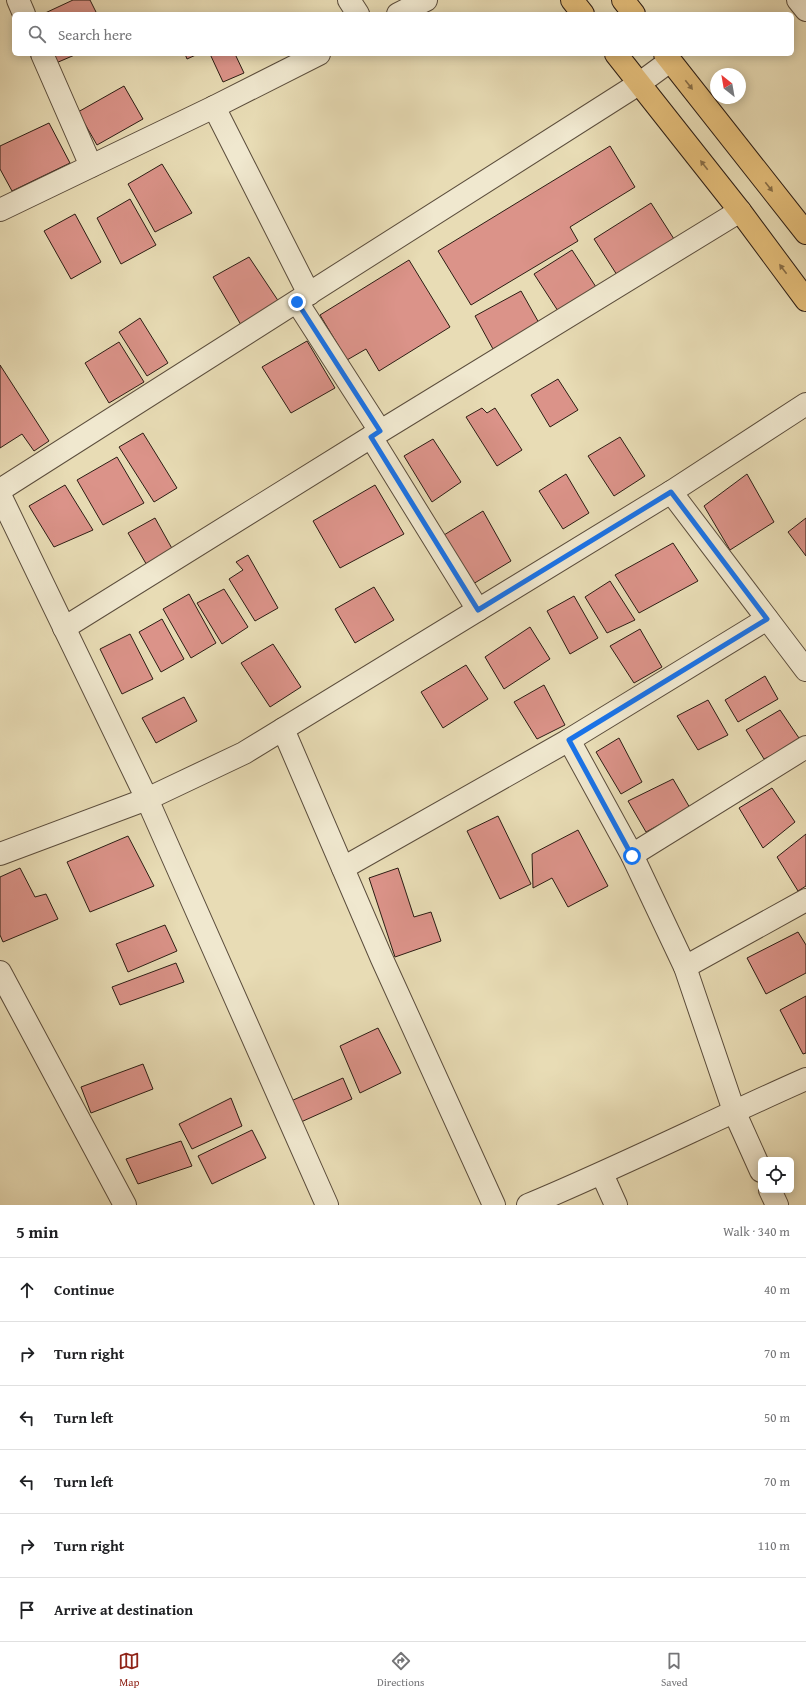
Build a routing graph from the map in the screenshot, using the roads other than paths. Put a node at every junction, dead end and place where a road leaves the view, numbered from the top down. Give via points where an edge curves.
1 (18, 0) edge
2 (349, 0) edge
3 (426, 0) edge
4 (572, 0) edge
5 (623, 0) edge
6 (798, 0) edge
7 (806, 10) edge
8 (23, 12) edge
9 (357, 12) edge
10 (402, 12) edge
11 (581, 12) edge
12 (632, 12) edge
13 (43, 56) edge
14 (315, 56) edge
15 (618, 56) edge
16 (668, 58) edge
17 (640, 83) junction
18 (214, 107) junction
19 (91, 166) junction
20 (0, 210) edge
21 (740, 211) junction
22 (806, 233) edge
23 (303, 298) junction
24 (806, 300) edge
25 (806, 404) edge
26 (376, 434) junction
27 (0, 490) edge
28 (671, 492) junction
29 (0, 496) edge
30 (478, 610) junction
31 (767, 619) junction
32 (64, 628) junction
33 (806, 670) edge
34 (283, 729) junction
35 (569, 740) junction
36 (806, 747) edge
37 (147, 799) junction
38 (0, 854) edge
39 (632, 856) junction
40 (343, 868) junction
41 (806, 900) edge
42 (685, 967) junction
43 (0, 972) edge
44 (806, 1079) edge
45 (734, 1111) junction
46 (758, 1164) edge
47 (602, 1174) junction
48 (771, 1193) edge
49 (125, 1205) edge
50 (328, 1205) edge
51 (494, 1205) edge
52 (528, 1205) edge
53 (616, 1205) edge
54 (777, 1205) edge

1 - 8 street
2 - 9 street
3 - 10 street
4 - 11 main road
5 - 12 main road
6 - 7 street
13 - 19 street
14 - 18 street
15 - 17 main road
16 - 17 street
16 -> 22 main road
21 -> 17 main road
17 - 23 street
18 - 19 street
18 - 23 street
19 - 20 street
24 -> 21 main road
21 - 26 street
23 - 26 street
23 - 27 street
25 - 28 street
26 - 30 street
26 - 32 street
28 - 30 street
28 - 31 street
29 - 32 street
30 - 34 street
31 - 33 street
31 - 35 street
32 - 37 street
34 - 37 street via 244,753
34 - 40 street
35 - 39 street
35 - 40 street
36 - 39 street
37 - 38 street
37 - 50 street
39 - 42 street
40 - 51 street
41 - 42 street
42 - 45 street
43 - 49 street
44 - 45 street
45 - 46 street
45 - 47 street
47 - 52 street
47 - 53 street
48 - 54 street

